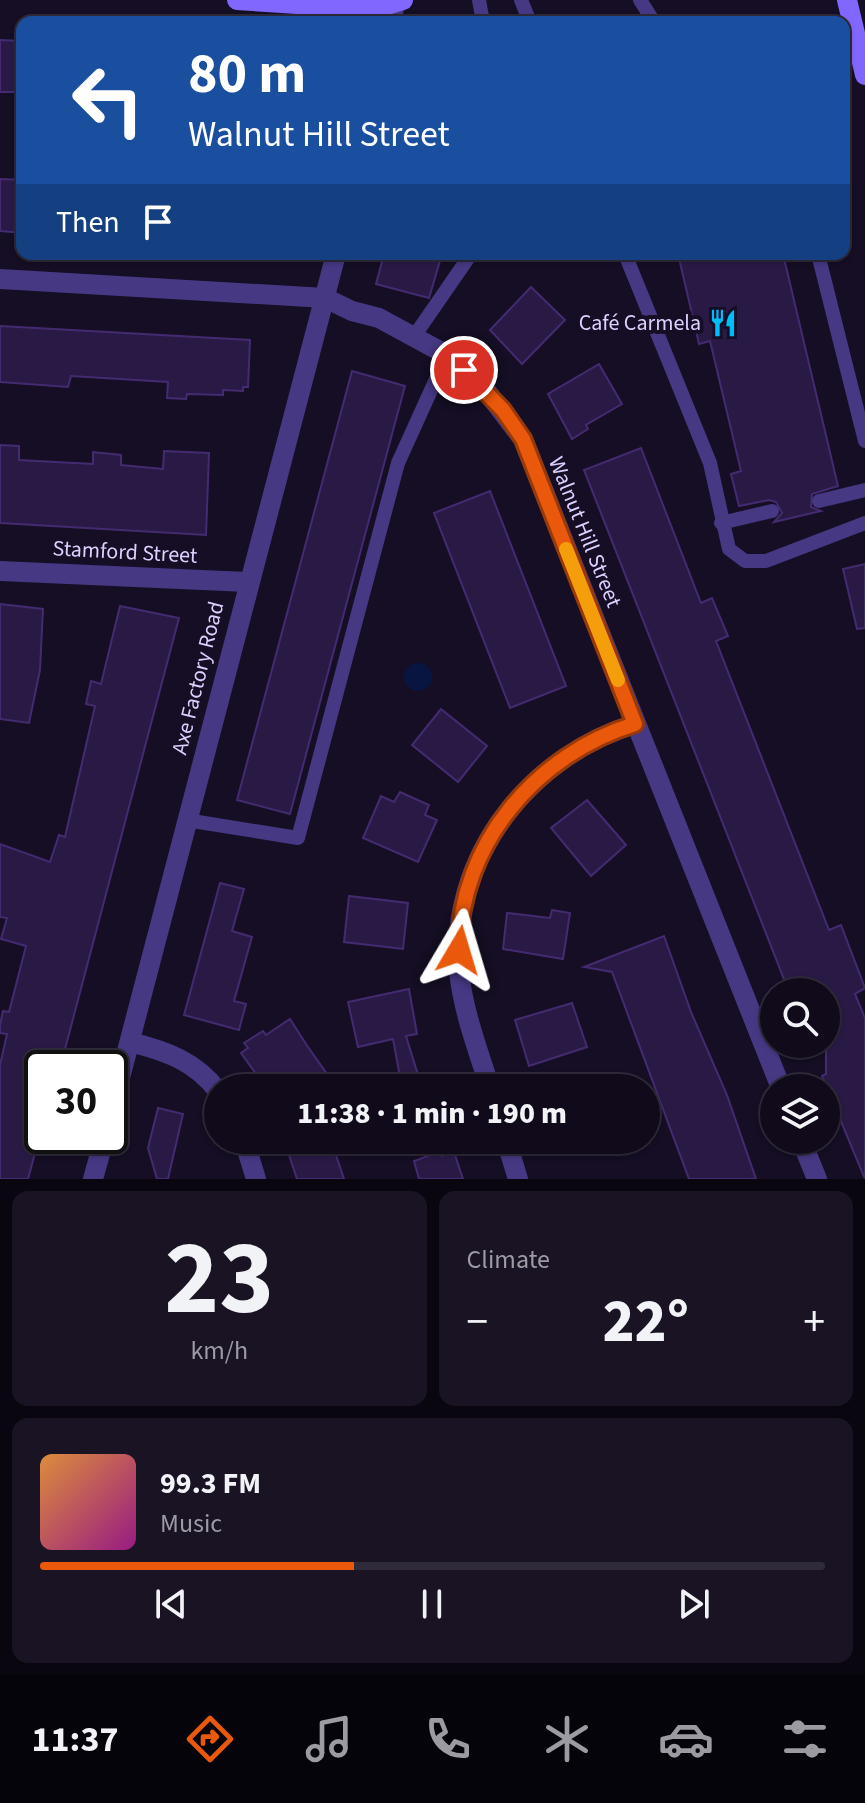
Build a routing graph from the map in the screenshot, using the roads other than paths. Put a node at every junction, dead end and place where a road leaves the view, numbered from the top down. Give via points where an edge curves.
1 (237, 0) edge
2 (396, 9) edge
3 (850, 38) edge
4 (865, 75) edge
5 (334, 260) edge
6 (467, 260) edge
7 (627, 260) edge
8 (820, 260) edge
9 (0, 279) edge
10 (325, 298) junction
11 (415, 335) junction
12 (447, 355) junction
13 (865, 441) edge
14 (865, 490) edge
15 (819, 501) dead end
16 (772, 511) dead end
17 (721, 523) junction
18 (865, 523) edge
19 (0, 571) edge
20 (247, 582) junction
21 (635, 724) junction
22 (186, 820) junction
23 (130, 1042) junction
24 (128, 1050) edge
25 (205, 1074) edge
26 (486, 1074) edge
27 (775, 1074) edge
28 (100, 1154) edge
29 (248, 1154) edge
30 (510, 1154) edge
31 (807, 1154) edge
32 (93, 1179) edge
33 (256, 1179) edge
34 (518, 1179) edge
35 (817, 1179) edge

1 - 2 street
3 - 4 street
5 - 10 street, Axe Factory Road
6 - 11 lane
7 - 17 lane via 710,463
8 - 13 lane
9 - 10 street, Walnut Hill Street
10 - 11 street, Walnut Hill Street
10 - 20 street, Axe Factory Road
11 - 12 street, Walnut Hill Street
12 - 21 street, Walnut Hill Street via 481,384 523,439
12 - 22 lane via 398,463 298,838
14 - 15 lane
16 - 17 lane
17 - 18 lane via 729,549 756,562
19 - 20 street, Stamford Street
20 - 22 street, Axe Factory Road
21 - 26 street via 569,754 535,781 512,803 478,861 459,932 459,968
21 - 27 street, Walnut Hill Street
22 - 23 street, Axe Factory Road
23 - 24 street, Axe Factory Road
23 - 25 street via 180,1057
28 - 32 street
29 - 33 street
30 - 34 street
31 - 35 street

